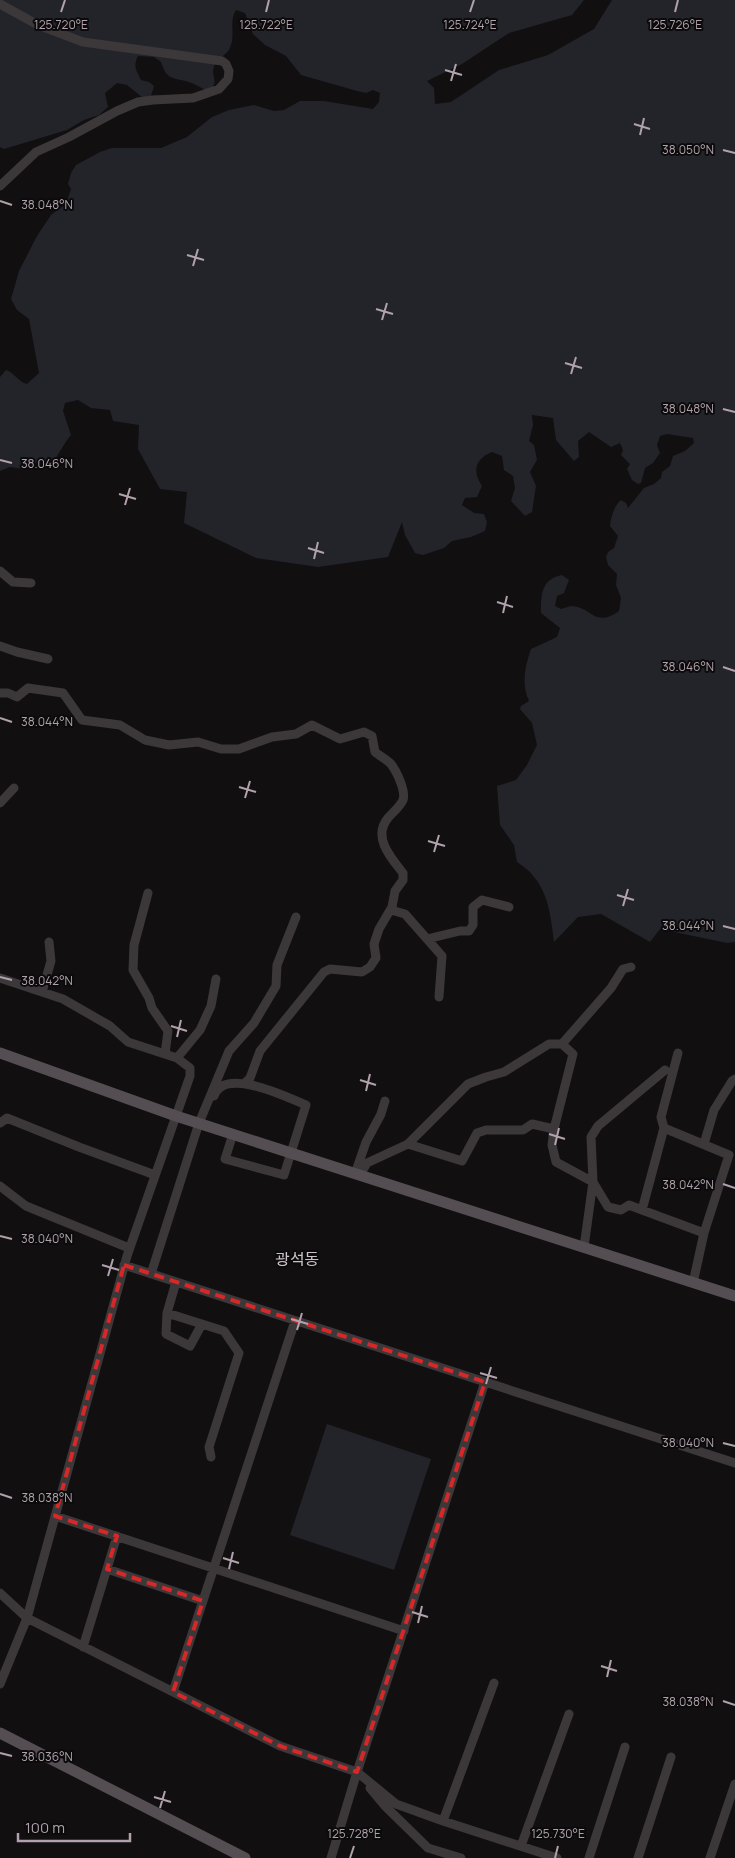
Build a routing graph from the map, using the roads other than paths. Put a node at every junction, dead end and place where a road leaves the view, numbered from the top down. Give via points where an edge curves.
1 (0, 4) edge
2 (0, 186) edge
3 (0, 571) edge
4 (31, 583) dead end
5 (0, 646) edge
6 (48, 659) dead end
7 (0, 693) edge
8 (14, 788) dead end
9 (3, 796) edge
10 (0, 803) edge
11 (148, 893) dead end
12 (509, 907) dead end
13 (390, 910) junction
14 (296, 917) dead end
15 (427, 939) junction
16 (50, 942) dead end
17 (631, 967) dead end
18 (0, 978) edge
19 (216, 980) dead end
20 (42, 992) junction
21 (439, 997) dead end
22 (562, 1044) junction
23 (0, 1053) edge
24 (678, 1053) dead end
25 (165, 1054) junction
26 (177, 1058) junction
27 (665, 1070) dead end
28 (735, 1079) edge
29 (246, 1083) junction
30 (385, 1101) dead end
31 (176, 1116) junction
32 (0, 1124) edge
33 (202, 1124) junction
34 (664, 1128) junction
35 (554, 1129) junction
36 (233, 1134) junction
37 (408, 1144) junction
38 (704, 1144) junction
39 (290, 1153) junction
40 (358, 1174) junction
41 (155, 1175) junction
42 (594, 1182) junction
43 (0, 1186) edge
44 (642, 1210) junction
45 (704, 1234) junction
46 (584, 1247) junction
47 (130, 1248) junction
48 (124, 1266) junction
49 (152, 1274) junction
50 (176, 1282) junction
51 (693, 1283) junction
52 (735, 1296) edge
53 (167, 1313) junction
54 (295, 1320) junction
55 (202, 1324) junction
56 (485, 1382) junction
57 (211, 1457) dead end
58 (735, 1463) edge
59 (55, 1516) junction
60 (117, 1536) junction
61 (214, 1568) junction
62 (107, 1569) junction
63 (0, 1593) edge
64 (203, 1602) junction
65 (27, 1618) junction
66 (404, 1631) junction
67 (83, 1647) junction
68 (494, 1683) dead end
69 (0, 1684) edge
70 (173, 1692) junction
71 (569, 1714) dead end
72 (0, 1733) edge
73 (625, 1747) dead end
74 (671, 1757) dead end
75 (357, 1772) junction
76 (735, 1784) edge
77 (443, 1821) junction
78 (521, 1846) junction
79 (245, 1858) edge
80 (331, 1858) edge
81 (461, 1858) edge
82 (557, 1858) edge
83 (589, 1858) edge
84 (638, 1858) edge
85 (710, 1858) edge

1 - 2 street via 38,26 83,42 222,61 229,71 228,79 219,89 193,98 138,102 117,111 36,152
3 - 4 street via 14,582
5 - 6 street
7 - 13 street via 17,697 28,688 63,693 82,720 120,725 145,740 169,745 198,742 221,749 239,749 272,737 296,734 312,725 340,739 364,732 372,736 376,752 391,764 404,792 403,801 386,820 382,834 388,854 404,873
8 - 9 street
9 - 10 street
11 - 25 street via 134,945 133,970 168,1031
12 - 15 street via 482,900 473,907 469,931
13 - 15 street via 405,914
13 - 29 street via 379,929 374,944 376,958 370,967 362,972 330,968 324,972 260,1051
14 - 33 street via 276,965 276,986 254,1023 229,1051
15 - 21 street via 442,956
16 - 20 street via 51,961
17 - 22 street via 623,969 611,988
18 - 20 street
19 - 26 street via 200,1030
20 - 25 street via 63,999 128,1042
22 - 35 street via 572,1054
22 - 37 street via 549,1044 504,1072 468,1084
23 - 31 main road
24 - 34 street via 661,1117
25 - 26 street
26 - 31 street via 190,1068 190,1076
27 - 42 street via 598,1126 592,1137
28 - 38 street via 714,1110
29 - 33 street via 229,1082 216,1092
29 - 39 street via 306,1105
30 - 40 street via 366,1142
31 - 33 main road
31 - 41 street
32 - 41 street via 7,1118
33 - 36 main road
33 - 49 street
34 - 38 street
34 - 44 street
35 - 37 street via 532,1124 523,1130 477,1133 462,1161
35 - 42 street via 552,1145 556,1162
36 - 39 main road
36 - 39 street via 225,1158 284,1175
37 - 40 street via 367,1163
38 - 45 street via 729,1154
39 - 40 main road
40 - 46 main road
41 - 47 street
42 - 44 street via 608,1207 621,1210 629,1205
42 - 46 street
43 - 47 street via 26,1206
44 - 45 street
45 - 51 street
46 - 51 main road
47 - 48 street
48 - 49 street
48 - 59 street
49 - 50 street
50 - 53 street
50 - 54 street
51 - 52 main road
53 - 55 street
53 - 55 street via 166,1334 190,1346
54 - 56 street
54 - 61 street
55 - 57 street via 224,1331 239,1353 208,1447
56 - 58 street
56 - 66 street
59 - 60 street
59 - 65 street
60 - 61 street
60 - 62 street
61 - 64 street
61 - 66 street
62 - 64 street
62 - 67 street
63 - 65 street
64 - 70 street
65 - 67 street
65 - 69 street
66 - 75 street
67 - 70 street
68 - 77 street
70 - 75 street via 280,1746
71 - 78 street
72 - 79 main road
73 - 83 street
74 - 84 street
75 - 77 street via 396,1804
75 - 80 street
75 - 81 street via 386,1807 428,1848
76 - 85 street
77 - 78 street
78 - 82 street

